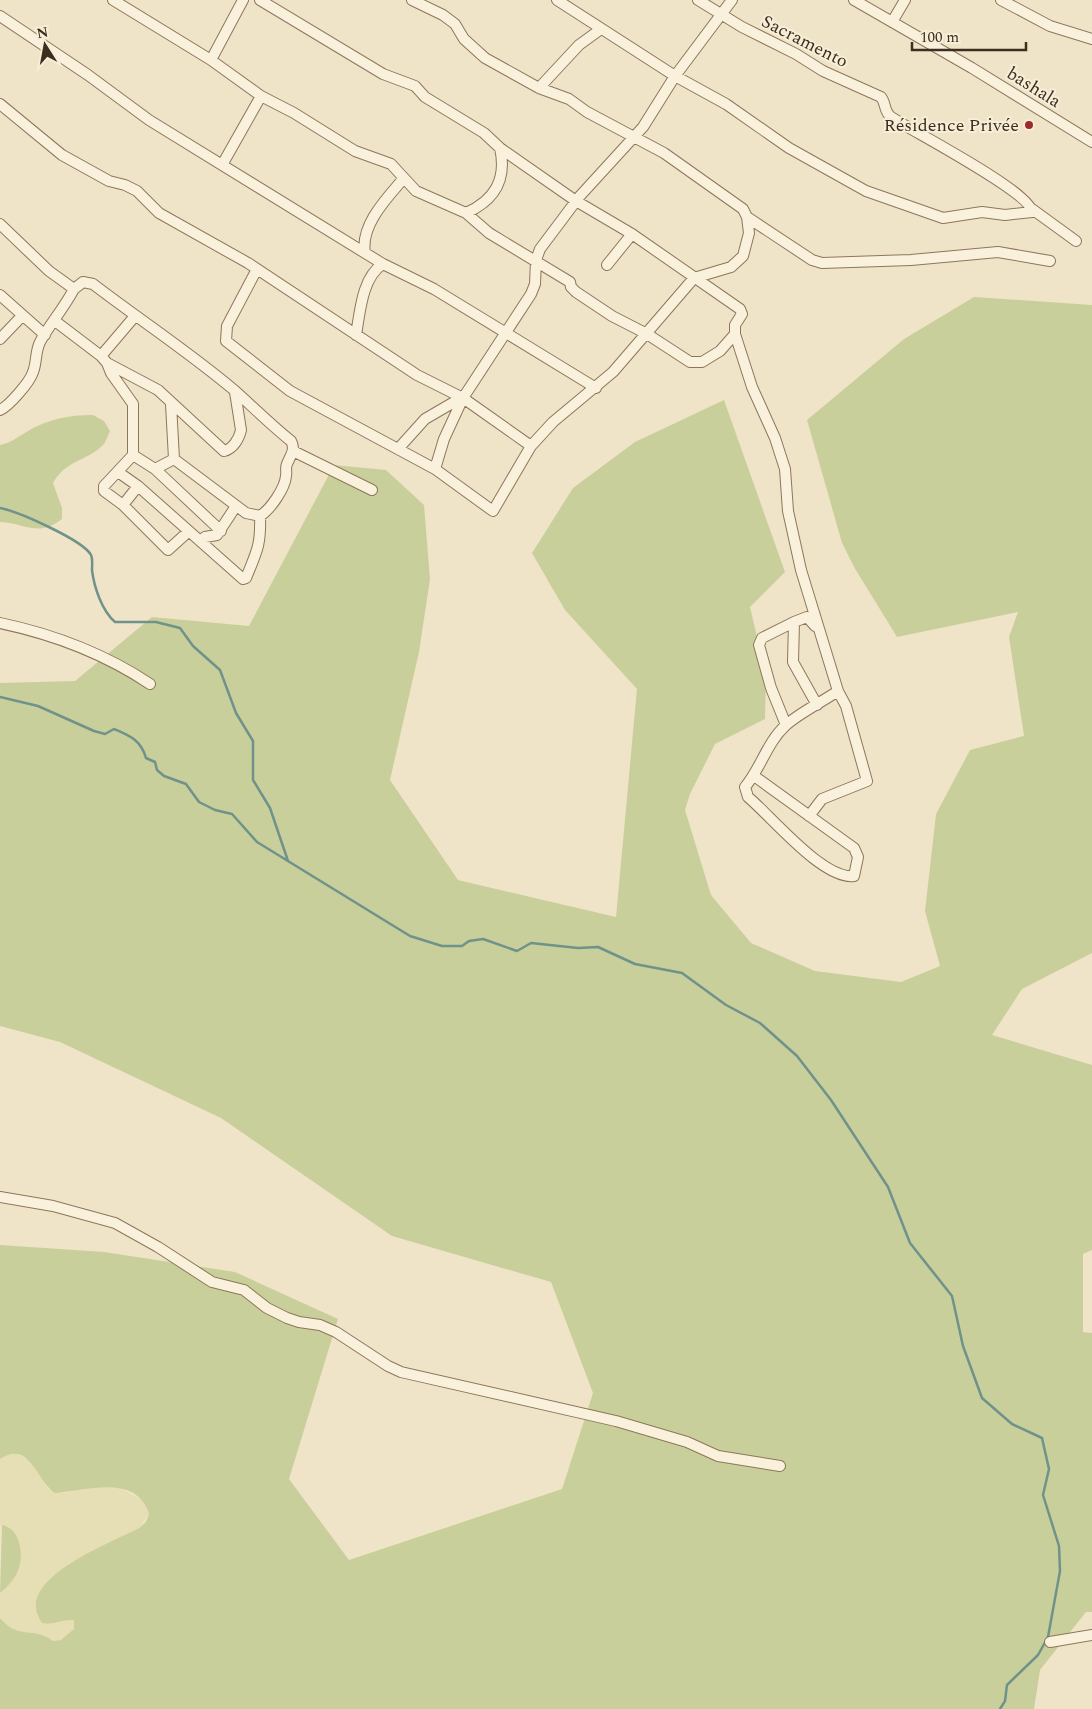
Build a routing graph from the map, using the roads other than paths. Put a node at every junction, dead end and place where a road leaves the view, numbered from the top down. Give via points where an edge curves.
1 (113, 0) edge
2 (243, 0) edge
3 (260, 0) edge
4 (412, 0) edge
5 (557, 0) edge
6 (698, 0) edge
7 (732, 0) edge
8 (854, 0) edge
9 (905, 0) edge
10 (1001, 0) edge
11 (0, 16) edge
12 (722, 16) junction
13 (892, 22) junction
14 (601, 29) junction
15 (1092, 39) edge
16 (212, 60) junction
17 (676, 76) junction
18 (539, 88) junction
19 (261, 96) junction
20 (0, 104) edge
21 (634, 136) junction
22 (1092, 142) edge
23 (500, 148) junction
24 (222, 165) junction
25 (404, 178) junction
26 (576, 201) junction
27 (1032, 209) junction
28 (466, 213) junction
29 (747, 216) junction
30 (0, 224) edge
31 (632, 234) junction
32 (1076, 240) dead end
33 (365, 253) junction
34 (536, 260) junction
35 (1050, 261) dead end
36 (383, 264) junction
37 (607, 265) dead end
38 (257, 270) junction
39 (694, 278) junction
40 (74, 289) junction
41 (0, 295) edge
42 (22, 316) junction
43 (134, 316) junction
44 (55, 322) junction
45 (505, 333) junction
46 (45, 334) junction
47 (646, 334) junction
48 (735, 334) junction
49 (356, 335) junction
50 (0, 340) edge
51 (104, 359) junction
52 (596, 388) junction
53 (235, 391) junction
54 (462, 398) junction
55 (171, 404) junction
56 (0, 410) edge
57 (531, 446) junction
58 (398, 449) junction
59 (293, 451) junction
60 (133, 456) junction
61 (174, 459) junction
62 (155, 469) junction
63 (435, 469) junction
64 (118, 472) junction
65 (138, 486) junction
66 (372, 490) dead end
67 (123, 505) junction
68 (236, 506) junction
69 (260, 516) junction
70 (221, 531) junction
71 (188, 532) junction
72 (200, 541) junction
73 (794, 622) junction
74 (0, 623) edge
75 (819, 631) junction
76 (150, 684) dead end
77 (838, 691) junction
78 (817, 705) junction
79 (786, 726) junction
80 (754, 776) junction
81 (809, 816) junction
82 (0, 1198) edge
83 (780, 1466) dead end
84 (1092, 1636) edge
85 (1050, 1642) dead end

1 - 16 street
2 - 16 street
3 - 23 street via 383,74 415,86 425,97 484,133
4 - 18 street via 455,24 477,52
5 - 14 street
6 - 12 street, Sacramento
7 - 12 street
8 - 13 street, bashala
9 - 13 street
10 - 15 street via 1050,26
11 - 24 street via 88,74 149,120
12 - 17 street
12 - 27 street, Sacramento via 823,71 876,94 882,99 889,116 1005,184
13 - 22 street, bashala
14 - 17 street
14 - 18 street via 579,45
16 - 19 street
17 - 21 street via 656,110
17 - 27 street via 726,104 811,161 894,202 943,218 982,212 1005,216 1028,214
18 - 21 street via 569,99
19 - 24 street
19 - 25 street via 355,151 391,164
20 - 38 street via 62,155 109,181 137,191 159,213
21 - 26 street
21 - 29 street via 679,162 743,209
23 - 26 street
23 - 28 street via 503,163 497,186 490,199
24 - 33 street
25 - 28 street via 416,191
25 - 33 street via 380,207 368,228 364,239
26 - 31 street
26 - 34 street via 540,249
27 - 32 street
28 - 34 street via 489,233
29 - 35 street via 812,260 822,263 911,260 998,252
29 - 39 street via 749,233 743,256 731,267
30 - 40 street
31 - 37 street
31 - 39 street
33 - 36 street
34 - 45 street via 535,284
34 - 47 street via 570,282 576,292
36 - 45 street
36 - 49 street via 374,270 364,296
38 - 49 street
38 - 58 street via 228,326 226,341 290,391
39 - 47 street
39 - 48 street via 740,309 742,314 735,325
40 - 43 street via 81,282 90,282
40 - 44 street
41 - 42 street
42 - 46 street
42 - 50 street
43 - 51 street
43 - 53 street
44 - 46 street
44 - 51 street
45 - 52 street
45 - 54 street
46 - 56 street via 37,348 33,374 13,400
47 - 48 street via 696,363 720,351
47 - 52 street
48 - 75 street via 752,387 786,469 785,488 794,538
49 - 54 street via 417,376
51 - 55 street via 158,390
51 - 60 street via 133,404
52 - 57 street via 553,422
53 - 55 street via 241,430 227,451 221,450
53 - 59 street via 291,441
54 - 57 street
54 - 58 street via 425,419
54 - 63 street via 444,438
55 - 61 street
57 - 63 street via 493,511
58 - 63 street
59 - 66 street
59 - 69 street via 275,500
60 - 62 street
60 - 64 street
61 - 62 street
61 - 68 street
62 - 70 street
64 - 65 street
64 - 67 street via 103,488
65 - 67 street
65 - 71 street
67 - 71 street via 168,550
68 - 69 street via 246,513
68 - 70 street
69 - 72 street via 261,538 246,578 235,574
70 - 72 street
71 - 72 street
73 - 75 street via 807,617
73 - 78 street via 793,662
73 - 79 street via 762,638 759,645 770,688
74 - 76 street via 83,649 118,664
75 - 77 street
77 - 78 street
77 - 81 street via 846,706 867,781 822,799
78 - 79 street
79 - 80 street via 770,746
80 - 81 street
80 - 81 street via 745,787 748,797 817,861 854,876 858,857 854,848
82 - 83 street via 53,1206 115,1223 212,1282 244,1290 287,1318 328,1329 401,1372 616,1421 687,1442 718,1456
84 - 85 street

